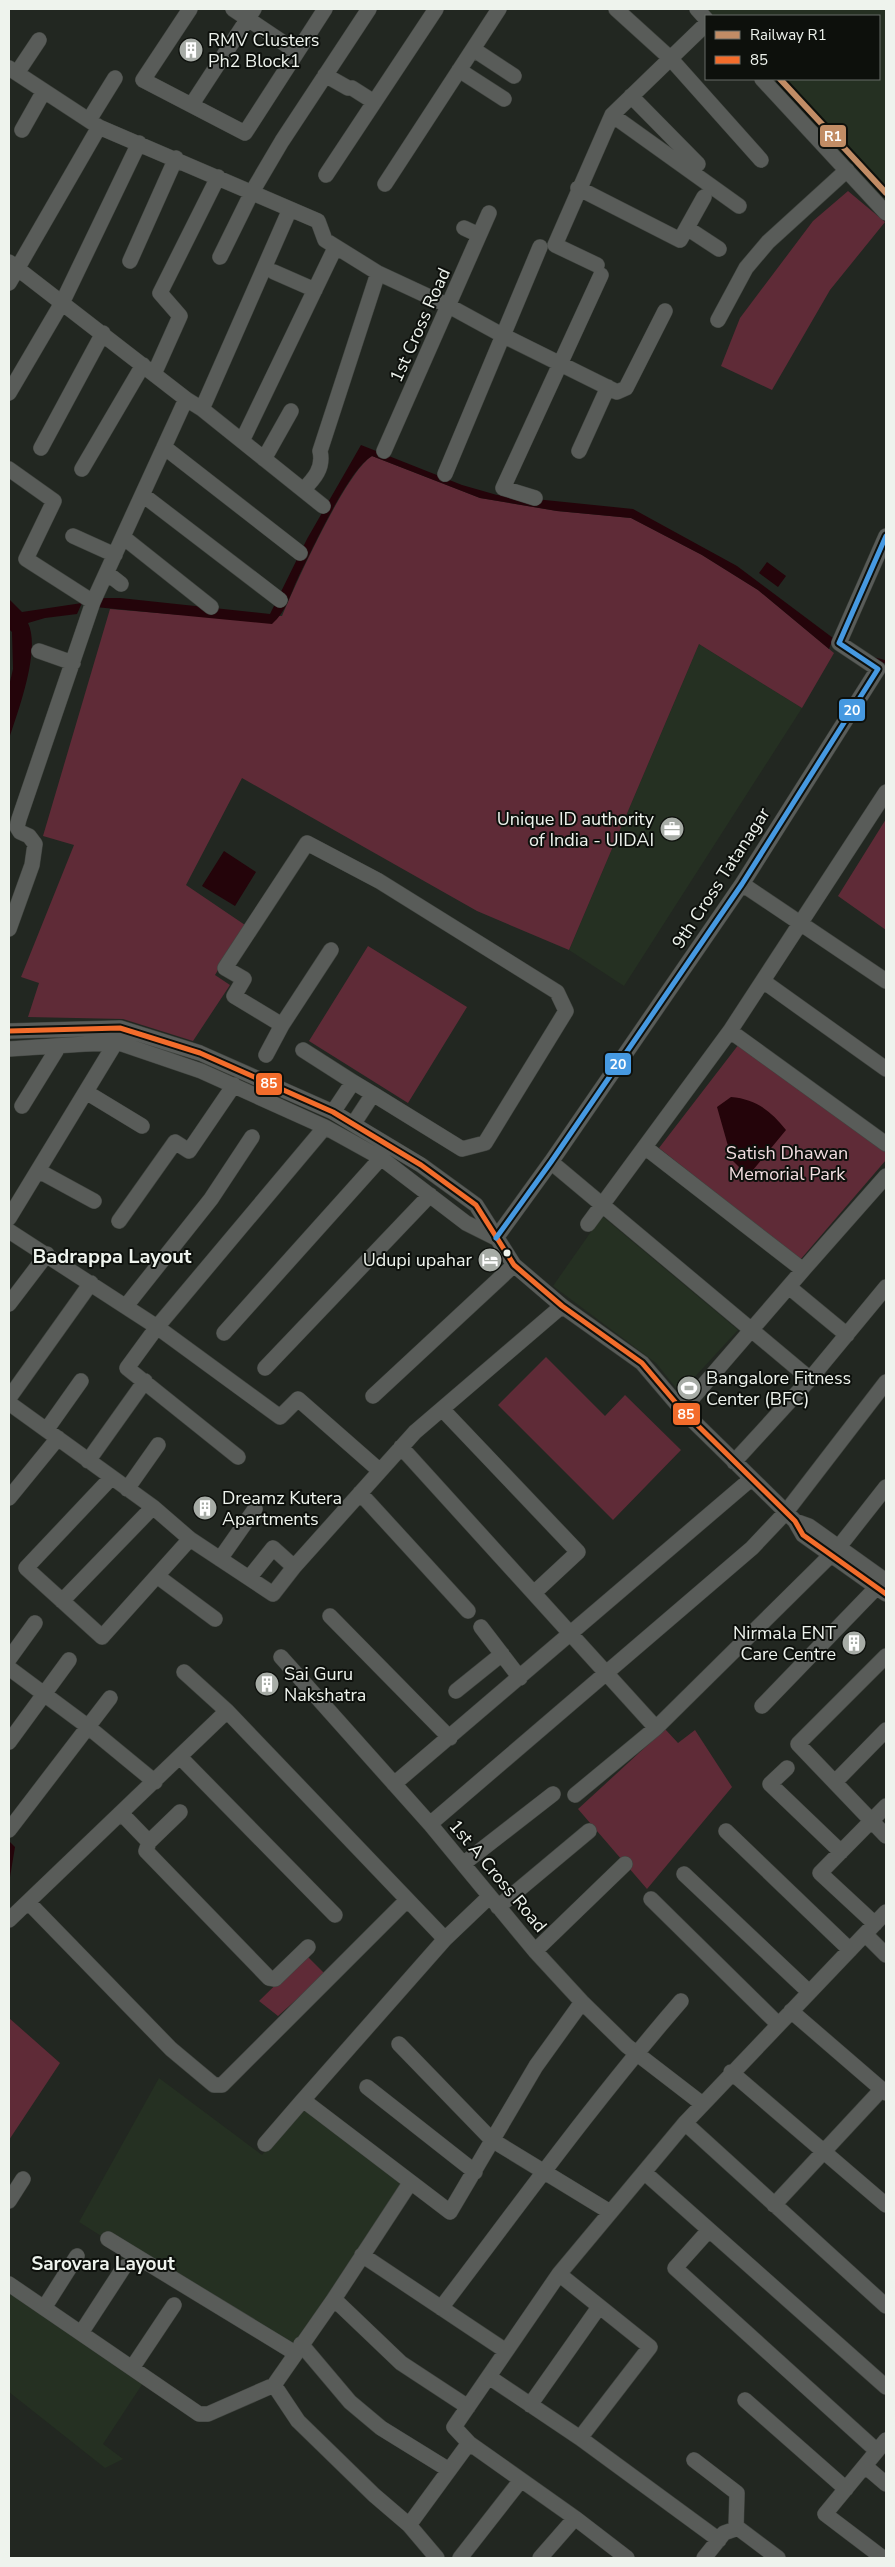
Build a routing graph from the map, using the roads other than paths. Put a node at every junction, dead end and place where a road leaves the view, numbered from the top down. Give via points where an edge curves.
1 (190, 9) edge
2 (233, 9) edge
3 (325, 9) edge
4 (369, 9) edge
5 (436, 9) edge
6 (499, 9) edge
7 (616, 9) edge
8 (250, 13) edge
9 (705, 25) edge
10 (39, 40) dead end
11 (473, 49) junction
12 (298, 52) junction
13 (670, 58) junction
14 (459, 70) junction
15 (13, 71) edge
16 (326, 74) junction
17 (514, 76) dead end
18 (115, 78) dead end
19 (763, 80) edge
20 (44, 91) junction
21 (631, 96) junction
22 (504, 99) dead end
23 (374, 102) junction
24 (192, 104) junction
25 (612, 115) junction
26 (94, 123) junction
27 (22, 130) dead end
28 (139, 143) junction
29 (176, 158) junction
30 (761, 160) dead end
31 (698, 164) dead end
32 (847, 170) junction
33 (326, 175) dead end
34 (218, 177) junction
35 (385, 184) dead end
36 (578, 188) junction
37 (252, 192) junction
38 (704, 198) dead end
39 (738, 206) dead end
40 (290, 209) junction
41 (489, 213) dead end
42 (886, 213) edge
43 (464, 228) dead end
44 (687, 228) junction
45 (479, 235) junction
46 (540, 247) dead end
47 (335, 248) junction
48 (720, 249) dead end
49 (220, 257) dead end
50 (130, 261) dead end
51 (13, 265) edge
52 (274, 272) dead end
53 (378, 273) junction
54 (9, 283) edge
55 (314, 290) junction
56 (63, 301) junction
57 (449, 306) junction
58 (665, 311) dead end
59 (718, 320) dead end
60 (103, 333) junction
61 (502, 336) junction
62 (559, 362) junction
63 (148, 369) junction
64 (608, 387) junction
65 (9, 393) edge
66 (186, 399) junction
67 (202, 409) junction
68 (291, 411) dead end
69 (242, 441) junction
70 (164, 447) junction
71 (41, 448) dead end
72 (384, 451) dead end
73 (578, 451) dead end
74 (264, 459) junction
75 (9, 469) edge
76 (82, 469) dead end
77 (445, 474) dead end
78 (303, 490) junction
79 (143, 494) junction
80 (535, 498) dead end
81 (322, 506) dead end
82 (73, 536) dead end
83 (886, 536) edge
84 (123, 537) junction
85 (300, 553) dead end
86 (115, 555) junction
87 (107, 573) junction
88 (121, 584) dead end
89 (280, 600) dead end
90 (94, 602) junction
91 (211, 607) dead end
92 (39, 651) dead end
93 (73, 662) junction
94 (882, 669) edge
95 (886, 792) edge
96 (742, 884) junction
97 (800, 923) junction
98 (9, 929) edge
99 (331, 950) dead end
100 (763, 981) junction
101 (886, 981) edge
102 (282, 1025) junction
103 (9, 1030) edge
104 (730, 1031) junction
105 (116, 1042) junction
106 (59, 1046) junction
107 (9, 1049) edge
108 (303, 1050) dead end
109 (266, 1055) dead end
110 (228, 1065) junction
111 (886, 1069) edge
112 (227, 1082) junction
113 (353, 1082) junction
114 (86, 1092) junction
115 (372, 1094) junction
116 (22, 1106) dead end
117 (333, 1112) junction
118 (354, 1123) junction
119 (142, 1126) dead end
120 (325, 1127) junction
121 (252, 1138) dead end
122 (886, 1144) edge
123 (646, 1148) junction
124 (381, 1158) junction
125 (551, 1162) junction
126 (39, 1171) junction
127 (886, 1176) edge
128 (430, 1195) junction
129 (94, 1201) dead end
130 (602, 1205) junction
131 (9, 1218) edge
132 (119, 1221) dead end
133 (588, 1224) dead end
134 (9, 1231) edge
135 (496, 1238) junction
136 (47, 1254) junction
137 (514, 1266) junction
138 (803, 1270) junction
139 (91, 1283) junction
140 (788, 1287) junction
141 (886, 1287) edge
142 (9, 1304) edge
143 (126, 1306) junction
144 (562, 1306) junction
145 (157, 1327) junction
146 (751, 1330) junction
147 (224, 1333) dead end
148 (847, 1335) junction
149 (265, 1368) dead end
150 (810, 1379) junction
151 (81, 1382) dead end
152 (145, 1382) junction
153 (885, 1387) edge
154 (373, 1396) dead end
155 (10, 1405) edge
156 (442, 1408) junction
157 (682, 1410) junction
158 (53, 1434) junction
159 (158, 1445) dead end
160 (402, 1447) junction
161 (238, 1457) dead end
162 (88, 1461) junction
163 (734, 1462) junction
164 (380, 1471) junction
165 (111, 1478) junction
166 (751, 1479) junction
167 (886, 1487) edge
168 (127, 1489) junction
169 (360, 1493) junction
170 (9, 1498) edge
171 (153, 1507) junction
172 (255, 1509) dead end
173 (791, 1516) junction
174 (190, 1539) junction
175 (834, 1552) junction
176 (220, 1558) junction
177 (294, 1567) junction
178 (156, 1576) junction
179 (248, 1578) junction
180 (883, 1587) edge
181 (535, 1592) junction
182 (62, 1601) junction
183 (468, 1611) dead end
184 (330, 1616) dead end
185 (215, 1619) dead end
186 (35, 1623) dead end
187 (481, 1627) dead end
188 (572, 1632) junction
189 (502, 1654) junction
190 (886, 1656) edge
191 (281, 1657) dead end
192 (9, 1658) edge
193 (69, 1660) dead end
194 (9, 1668) edge
195 (606, 1671) junction
196 (184, 1672) dead end
197 (520, 1678) junction
198 (456, 1691) dead end
199 (45, 1695) junction
200 (110, 1698) dead end
201 (762, 1706) dead end
202 (227, 1711) junction
203 (87, 1726) junction
204 (656, 1728) junction
205 (886, 1730) edge
206 (450, 1738) junction
207 (9, 1742) edge
208 (180, 1757) junction
209 (787, 1768) dead end
210 (155, 1782) junction
211 (835, 1782) junction
212 (394, 1784) junction
213 (552, 1794) dead end
214 (575, 1795) dead end
215 (886, 1806) edge
216 (180, 1812) dead end
217 (121, 1813) junction
218 (872, 1821) junction
219 (430, 1824) junction
220 (9, 1830) edge
221 (589, 1831) dead end
222 (726, 1831) dead end
223 (886, 1836) edge
224 (149, 1842) junction
225 (840, 1852) junction
226 (462, 1864) junction
227 (626, 1864) dead end
228 (684, 1874) dead end
229 (650, 1899) dead end
230 (407, 1900) junction
231 (28, 1902) junction
232 (493, 1902) junction
233 (886, 1912) edge
234 (335, 1915) dead end
235 (9, 1920) edge
236 (870, 1929) junction
237 (445, 1939) junction
238 (308, 1947) dead end
239 (850, 1950) junction
240 (535, 1951) junction
241 (886, 1954) edge
242 (809, 1992) junction
243 (582, 2002) junction
244 (681, 2002) dead end
245 (791, 2010) junction
246 (778, 2024) junction
247 (399, 2044) dead end
248 (636, 2053) junction
249 (731, 2072) junction
250 (367, 2087) dead end
251 (884, 2091) edge
252 (304, 2100) junction
253 (701, 2103) junction
254 (684, 2123) junction
255 (492, 2140) junction
256 (265, 2144) dead end
257 (824, 2152) junction
258 (545, 2171) junction
259 (475, 2172) junction
260 (644, 2172) junction
261 (23, 2179) dead end
262 (410, 2183) junction
263 (9, 2201) edge
264 (886, 2204) edge
265 (774, 2205) junction
266 (610, 2212) junction
267 (709, 2230) junction
268 (108, 2239) dead end
269 (362, 2255) junction
270 (77, 2256) dead end
271 (124, 2267) dead end
272 (559, 2274) junction
273 (9, 2284) edge
274 (334, 2299) junction
275 (174, 2305) dead end
276 (886, 2306) edge
277 (600, 2307) junction
278 (44, 2308) junction
279 (441, 2308) junction
280 (81, 2333) junction
281 (298, 2348) junction
282 (506, 2350) junction
283 (132, 2368) junction
284 (488, 2377) junction
285 (274, 2385) junction
286 (886, 2387) edge
287 (745, 2400) dead end
288 (530, 2405) junction
289 (468, 2407) junction
290 (580, 2438) junction
291 (469, 2443) junction
292 (882, 2446) edge
293 (694, 2460) dead end
294 (865, 2466) junction
295 (449, 2470) junction
296 (521, 2480) junction
297 (886, 2484) edge
298 (846, 2488) junction
299 (575, 2518) junction
300 (409, 2525) junction
301 (736, 2528) junction
302 (719, 2540) junction
303 (875, 2556) edge
304 (624, 2557) edge
305 (437, 2558) edge
306 (460, 2558) edge
307 (540, 2558) edge
308 (704, 2558) edge
309 (778, 2558) edge

1 - 24 street via 143,80
2 - 8 street
3 - 12 street
4 - 16 street
5 - 23 street
6 - 11 street
7 - 13 street
8 - 12 street
8 - 24 street
9 - 13 street
10 - 15 street
11 - 14 street
11 - 17 street
12 - 24 street via 245,133
13 - 21 street
13 - 30 street
14 - 22 street
14 - 35 street
15 - 20 street
16 - 23 street
16 - 37 street
18 - 26 street
19 - 32 street
20 - 26 street
20 - 27 street
21 - 25 street
21 - 31 street
23 - 33 street
25 - 36 street
25 - 39 street
26 - 28 street
26 - 51 street
28 - 29 street
28 - 56 street
29 - 34 street
29 - 50 street
32 - 42 street
32 - 59 street via 768,242 746,268
34 - 37 street
34 - 63 street via 160,293 180,316
36 - 44 street via 680,240
36 - 62 street via 555,244 599,270
37 - 40 street
37 - 49 street
38 - 44 street
40 - 47 street via 318,221 325,240
40 - 67 street
41 - 45 street, 1st Cross Road
43 - 45 street
44 - 48 street
45 - 57 street, 1st Cross Road
46 - 61 street
47 - 53 street
47 - 55 street
51 - 54 street
51 - 56 street
52 - 55 street
53 - 57 street
53 - 78 street via 320,452 321,466
55 - 69 street
56 - 60 street
56 - 65 street
57 - 61 street
57 - 72 street, 1st Cross Road
58 - 64 street via 626,388 617,392
60 - 63 street
60 - 71 street
61 - 62 street
61 - 77 street
62 - 64 street
62 - 80 street via 503,488
63 - 66 street
63 - 76 street
64 - 73 street
66 - 67 street
66 - 70 street
67 - 69 street
68 - 74 street
69 - 74 street
70 - 79 street
70 - 85 street
74 - 78 street
75 - 90 street via 54,501 26,559
78 - 81 street
79 - 84 street
79 - 89 street
82 - 86 street
83 - 94 street, 9th Cross Tatanagar via 840,644
84 - 86 street
84 - 91 street
86 - 87 street
87 - 88 street
87 - 90 street
90 - 93 street
92 - 93 street
93 - 98 street via 17,827 36,844 32,865
94 - 96 street, 9th Cross Tatanagar
95 - 97 street
96 - 97 street
96 - 125 street, 9th Cross Tatanagar
97 - 100 street
97 - 101 street
99 - 102 street
100 - 104 street
100 - 111 street
102 - 109 street
102 - 115 street via 234,996 244,979 225,968 307,843 378,881 558,992 566,1011 485,1143 462,1149
103 - 110 street via 120,1028
104 - 122 street
104 - 123 street
105 - 106 street
105 - 112 street
105 - 114 street
106 - 107 street
106 - 116 street
108 - 113 street
110 - 112 street
110 - 117 street
112 - 120 street
112 - 132 street via 189,1152 175,1142
113 - 115 street
113 - 117 street
114 - 119 street
114 - 126 street
115 - 118 street
117 - 118 street
118 - 135 street via 421,1165 476,1205
120 - 124 street
120 - 145 street
121 - 143 street via 211,1199
123 - 130 street
123 - 138 street
124 - 128 street
124 - 147 street
125 - 130 street
125 - 135 street, 9th Cross Tatanagar
126 - 129 street
126 - 131 street
127 - 138 street
128 - 135 street via 466,1223
128 - 149 street
130 - 133 street
130 - 146 street
134 - 136 street
135 - 137 street
136 - 139 street
136 - 142 street
137 - 144 street
137 - 154 street
138 - 140 street
139 - 143 street
139 - 155 street
140 - 146 street
140 - 148 street
141 - 148 street
143 - 145 street
144 - 156 street
144 - 157 street via 642,1363
145 - 152 street via 127,1368
145 - 164 street via 280,1418 298,1399
146 - 150 street
146 - 157 street
148 - 150 street
150 - 163 street
151 - 158 street
152 - 161 street
152 - 162 street
153 - 173 street
155 - 158 street
156 - 160 street
156 - 181 street via 578,1552
157 - 163 street
158 - 162 street
158 - 170 street
159 - 168 street
160 - 164 street
160 - 181 street
162 - 165 street
163 - 166 street
164 - 169 street
165 - 168 street
165 - 182 street via 26,1568
166 - 173 street
166 - 188 street
167 - 175 street
168 - 171 street
169 - 177 street
169 - 183 street
171 - 174 street
171 - 182 street
172 - 176 street
173 - 175 street via 803,1535
173 - 195 street
174 - 176 street
174 - 178 street
175 - 180 street
175 - 204 street
176 - 179 street
177 - 179 street via 273,1594
177 - 179 street via 273,1548
178 - 182 street via 102,1637
178 - 185 street
180 - 201 street
181 - 188 street
184 - 206 street
186 - 192 street
187 - 189 street
188 - 195 street
188 - 197 street
189 - 197 street
189 - 198 street
190 - 211 street via 798,1744
191 - 212 street, 1st A Cross Road
193 - 199 street
194 - 199 street
195 - 204 street
195 - 219 street
196 - 202 street
197 - 206 street
199 - 203 street
199 - 207 street
200 - 203 street
202 - 208 street
202 - 230 street
203 - 210 street
203 - 220 street
204 - 214 street
205 - 211 street
206 - 212 street
208 - 210 street
208 - 234 street
209 - 225 street via 770,1784
210 - 217 street
211 - 218 street
212 - 219 street, 1st A Cross Road
213 - 226 street
215 - 218 street
216 - 224 street
217 - 224 street
217 - 231 street
218 - 223 street
218 - 225 street
219 - 226 street, 1st A Cross Road
221 - 232 street
222 - 239 street
224 - 238 street via 146,1851 270,1978 275,1979
225 - 236 street via 820,1872
226 - 232 street, 1st A Cross Road
227 - 240 street
228 - 242 street
229 - 246 street
230 - 231 street via 222,2085 214,2085 171,2049
230 - 237 street
231 - 235 street
232 - 237 street
232 - 240 street, 1st A Cross Road
233 - 236 street
236 - 239 street
236 - 241 street
237 - 252 street
239 - 242 street
240 - 243 street, 1st A Cross Road
242 - 245 street
243 - 248 street, 1st A Cross Road
243 - 255 street via 536,2066
244 - 248 street
245 - 246 street
245 - 251 street
246 - 249 street
247 - 255 street
248 - 253 street, 1st A Cross Road
248 - 258 street
249 - 253 street
249 - 257 street
250 - 259 street
251 - 257 street
252 - 256 street
252 - 262 street
253 - 254 street
254 - 260 street
254 - 265 street
255 - 258 street
255 - 259 street
257 - 264 street
257 - 265 street
258 - 266 street
258 - 279 street
259 - 262 street via 450,2212
260 - 266 street
260 - 267 street
261 - 263 street
262 - 269 street
265 - 276 street
266 - 272 street
267 - 286 street
267 - 292 street via 675,2268
268 - 281 street
269 - 274 street
269 - 279 street
270 - 278 street
271 - 280 street
272 - 277 street
272 - 282 street
273 - 278 street
274 - 281 street
274 - 289 street via 401,2363
275 - 283 street
277 - 288 street
277 - 290 street via 650,2347
278 - 280 street
279 - 282 street
280 - 283 street
281 - 285 street
281 - 295 street via 350,2402 381,2428
282 - 284 street
283 - 285 street via 199,2414 208,2414
284 - 288 street
284 - 289 street
285 - 300 street via 298,2422
287 - 298 street
288 - 290 street
289 - 291 street via 454,2427
290 - 302 street
291 - 295 street
291 - 296 street
292 - 294 street
293 - 301 street via 737,2493
294 - 297 street
294 - 298 street
295 - 300 street
296 - 299 street
296 - 306 street
298 - 303 street via 825,2514
299 - 304 street
299 - 307 street
300 - 305 street
301 - 302 street
301 - 309 street via 746,2531
302 - 308 street

